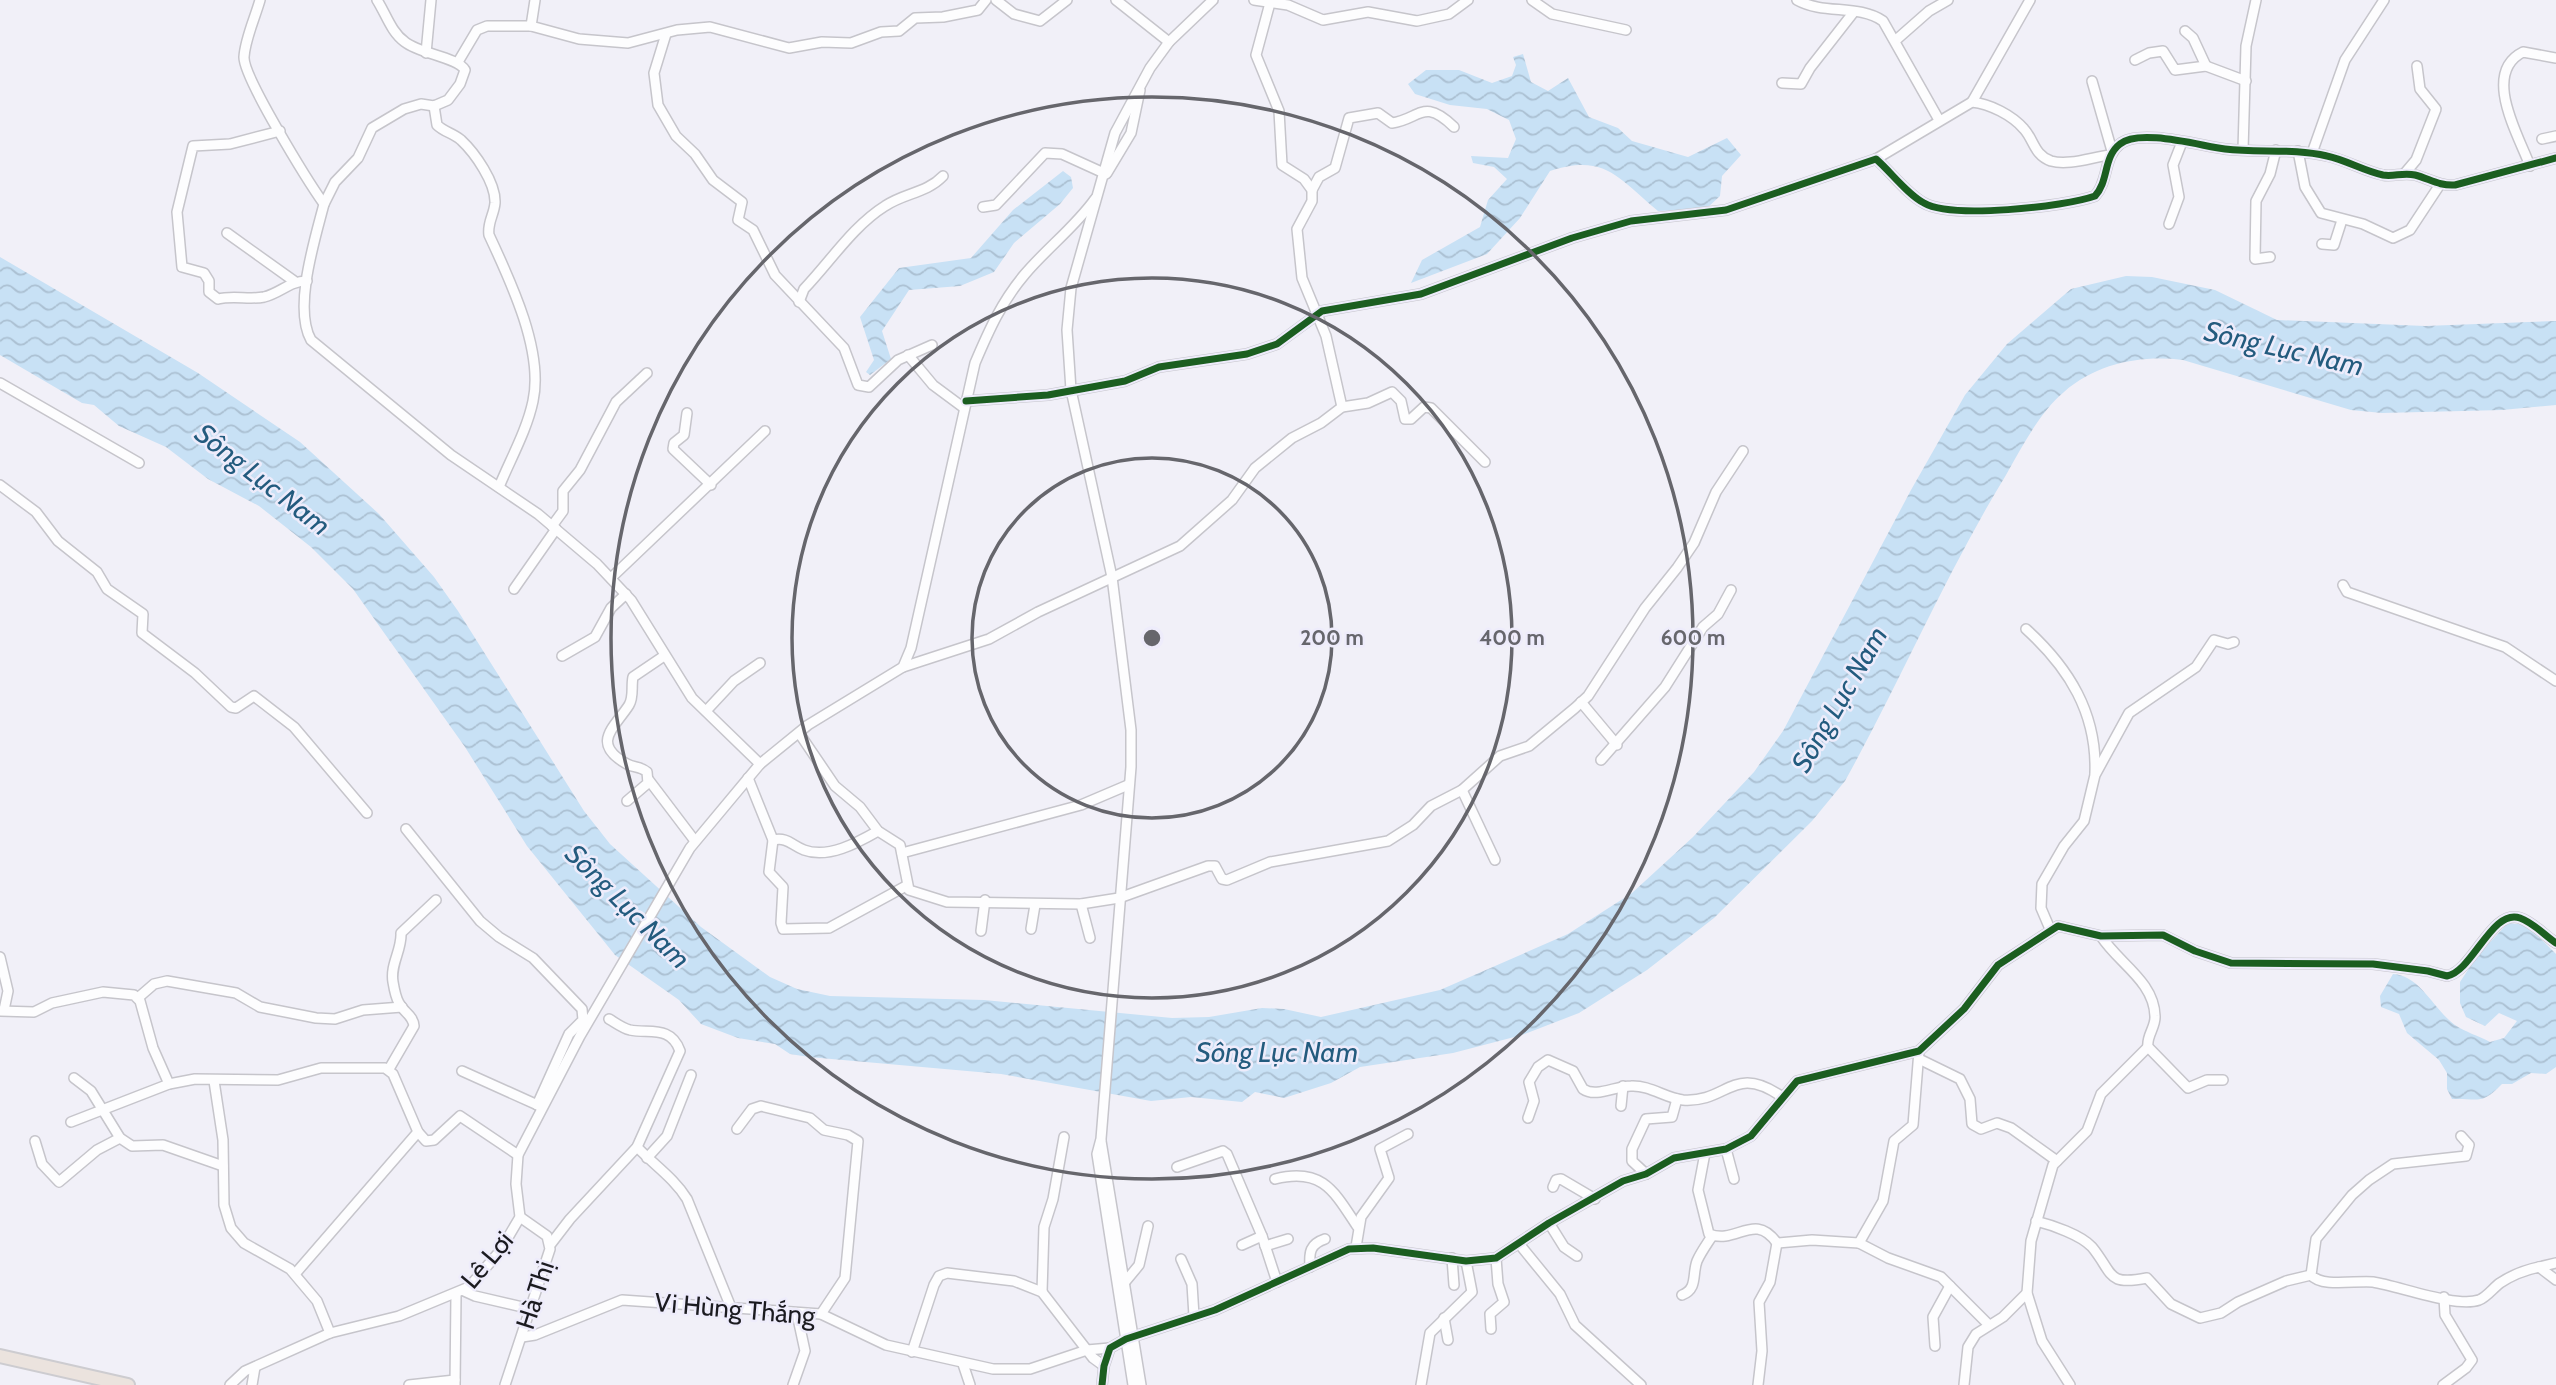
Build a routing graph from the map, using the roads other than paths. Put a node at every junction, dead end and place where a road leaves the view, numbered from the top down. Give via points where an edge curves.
1 (260, 0) edge
2 (377, 0) edge
3 (535, 0) edge
4 (986, 0) edge
5 (996, 0) edge
6 (1067, 0) edge
7 (1116, 0) edge
8 (1213, 0) edge
9 (1254, 0) edge
10 (1468, 0) edge
11 (1532, 0) edge
12 (1797, 0) edge
13 (1948, 0) edge
14 (2030, 0) edge
15 (2256, 0) edge
16 (2384, 0) edge
17 (433, 2) edge
18 (1270, 3) junction
19 (1853, 13) junction
20 (531, 26) junction
21 (1626, 30) dead end
22 (2185, 31) dead end
23 (666, 34) junction
24 (1896, 40) junction
25 (1169, 42) junction
26 (426, 53) junction
27 (2556, 58) edge
28 (2135, 60) dead end
29 (458, 62) junction
30 (2206, 66) junction
31 (2417, 66) dead end
32 (1142, 80) junction
33 (2092, 81) dead end
34 (2246, 81) junction
35 (1782, 83) dead end
36 (1972, 102) junction
37 (434, 106) junction
38 (1939, 120) junction
39 (1454, 127) dead end
40 (280, 131) junction
41 (2556, 136) edge
42 (2542, 139) dead end
43 (2182, 142) junction
44 (2243, 150) junction
45 (2276, 150) junction
46 (2298, 151) junction
47 (2111, 153) junction
48 (2312, 153) junction
49 (1876, 159) junction
50 (2556, 159) edge
51 (2530, 166) junction
52 (2405, 173) junction
53 (1105, 174) junction
54 (943, 176) dead end
55 (2440, 186) junction
56 (1312, 190) junction
57 (1095, 199) junction
58 (324, 204) junction
59 (984, 207) dead end
60 (2342, 220) junction
61 (2169, 224) dead end
62 (227, 233) dead end
63 (2322, 244) dead end
64 (2270, 257) dead end
65 (295, 281) junction
66 (307, 281) junction
67 (799, 302) junction
68 (1318, 313) junction
69 (933, 345) dead end
70 (908, 355) junction
71 (647, 373) dead end
72 (0, 383) edge
73 (1071, 390) junction
74 (965, 405) junction
75 (1342, 407) junction
76 (687, 413) dead end
77 (765, 431) dead end
78 (1743, 451) dead end
79 (139, 463) dead end
80 (1485, 463) dead end
81 (0, 485) edge
82 (711, 485) junction
83 (499, 487) junction
84 (554, 527) junction
85 (611, 578) junction
86 (1112, 578) junction
87 (2343, 585) dead end
88 (514, 589) dead end
89 (1731, 590) dead end
90 (626, 594) junction
91 (2026, 629) dead end
92 (2234, 642) dead end
93 (562, 656) dead end
94 (664, 656) junction
95 (760, 663) dead end
96 (903, 667) junction
97 (2556, 681) edge
98 (1581, 702) junction
99 (706, 711) junction
100 (799, 733) junction
101 (1617, 745) junction
102 (1601, 760) dead end
103 (760, 764) junction
104 (2095, 775) junction
105 (748, 778) junction
106 (649, 779) junction
107 (1128, 785) junction
108 (1462, 790) junction
109 (627, 801) dead end
110 (368, 813) dead end
111 (406, 829) dead end
112 (878, 831) junction
113 (773, 840) junction
114 (692, 844) junction
115 (902, 853) junction
116 (1495, 860) dead end
117 (906, 886) junction
118 (1119, 898) junction
119 (436, 900) dead end
120 (985, 900) junction
121 (1081, 904) junction
122 (1034, 905) junction
123 (1031, 929) dead end
124 (2050, 929) junction
125 (981, 931) dead end
126 (2101, 936) junction
127 (1090, 938) dead end
128 (2556, 943) edge
129 (0, 957) edge
130 (1, 970) edge
131 (139, 997) junction
132 (402, 1007) junction
133 (2, 1011) edge
134 (609, 1019) dead end
135 (2148, 1047) junction
136 (1919, 1055) junction
137 (389, 1069) junction
138 (462, 1071) dead end
139 (691, 1075) dead end
140 (74, 1077) dead end
141 (2223, 1080) dead end
142 (214, 1081) junction
143 (169, 1084) junction
144 (1623, 1086) junction
145 (1781, 1097) junction
146 (1677, 1099) junction
147 (540, 1106) junction
148 (1621, 1106) dead end
149 (102, 1108) junction
150 (1528, 1118) dead end
151 (71, 1122) dead end
152 (737, 1129) dead end
153 (418, 1132) junction
154 (1408, 1134) dead end
155 (2461, 1136) dead end
156 (120, 1138) junction
157 (1064, 1138) dead end
158 (1101, 1139) junction
159 (36, 1141) dead end
160 (638, 1147) junction
161 (1726, 1149) junction
162 (1705, 1153) junction
163 (518, 1155) junction
164 (647, 1158) junction
165 (2057, 1161) junction
166 (223, 1166) junction
167 (1177, 1167) dead end
168 (1646, 1174) junction
169 (1276, 1179) dead end
170 (1734, 1179) dead end
171 (1553, 1187) dead end
172 (1595, 1199) junction
173 (520, 1217) junction
174 (2036, 1221) junction
175 (1549, 1223) junction
176 (1148, 1226) dead end
177 (1357, 1226) junction
178 (1712, 1236) junction
179 (1325, 1238) dead end
180 (1288, 1239) dead end
181 (1264, 1241) junction
182 (1859, 1242) junction
183 (1777, 1243) junction
184 (550, 1245) junction
185 (1242, 1245) dead end
186 (1520, 1245) junction
187 (1356, 1247) junction
188 (1577, 1256) dead end
189 (1452, 1258) junction
190 (1496, 1258) junction
191 (1181, 1259) dead end
192 (1466, 1261) junction
193 (2556, 1263) edge
194 (1310, 1267) junction
195 (2539, 1267) junction
196 (295, 1274) junction
197 (2311, 1275) junction
198 (2556, 1280) edge
199 (1125, 1282) junction
200 (1277, 1282) junction
201 (1454, 1285) dead end
202 (1950, 1286) junction
203 (1042, 1292) junction
204 (460, 1293) junction
205 (2027, 1293) junction
206 (1682, 1295) dead end
207 (2444, 1297) junction
208 (531, 1309) junction
209 (732, 1310) junction
210 (797, 1314) junction
211 (821, 1314) junction
212 (1194, 1316) junction
213 (1444, 1318) junction
214 (1988, 1324) junction
215 (1491, 1329) dead end
216 (330, 1333) junction
217 (522, 1337) junction
218 (1130, 1338) junction
219 (1448, 1340) dead end
220 (1935, 1346) dead end
221 (1110, 1348) junction
222 (1087, 1350) junction
223 (912, 1352) junction
224 (0, 1356) edge
225 (963, 1364) junction
226 (1104, 1366) junction
227 (255, 1367) junction
228 (455, 1382) edge
229 (128, 1385) edge
230 (230, 1385) edge
231 (252, 1385) edge
232 (409, 1385) edge
233 (505, 1385) edge
234 (793, 1385) edge
235 (970, 1385) edge
236 (1102, 1385) edge
237 (1133, 1385) edge
238 (1141, 1385) edge
239 (1421, 1385) edge
240 (1641, 1385) edge
241 (1758, 1385) edge
242 (1964, 1385) edge
243 (2070, 1385) edge
244 (2443, 1385) edge

1 - 40 street via 244,60
2 - 26 street via 398,37
3 - 20 street
4 - 23 street via 976,10 915,18 900,31 881,32 847,44 780,48 710,27
5 - 6 street via 1014,14 1040,21
7 - 25 street
8 - 25 street
9 - 18 street
10 - 18 street via 1429,21 1368,12 1323,20 1288,5
11 - 21 street via 1552,14
12 - 19 street via 1819,10
13 - 24 street
14 - 36 street
15 - 34 street via 2246,46
16 - 48 street via 2345,60
17 - 26 street
18 - 56 street via 1256,55 1279,111 1282,165
19 - 24 street via 1877,16
19 - 35 street via 1801,84
20 - 23 street via 613,43
20 - 29 street via 482,27
22 - 30 street
23 - 67 street via 654,78 658,105 676,136 713,180 742,202 737,220 752,230 775,275
24 - 38 street
25 - 32 street
26 - 29 street
27 - 51 street via 2523,52 2505,74 2505,98
28 - 30 street via 2164,51 2175,70
29 - 37 street via 465,71 460,84 447,100
30 - 34 street
31 - 52 street via 2420,89 2436,109 2416,160
32 - 53 street via 1115,133
32 - 53 street via 1131,133
33 - 47 street
34 - 44 street
36 - 38 street
36 - 47 street via 1993,107 2024,128 2035,149 2051,160 2067,162
37 - 58 street via 416,105 372,128 358,158 335,182
37 - 83 street via 437,125 461,139 493,191 489,235 528,329 533,403
38 - 49 street
39 - 56 street via 1445,117 1423,111 1392,122 1378,113 1349,118 1335,168 1319,177
40 - 58 street
40 - 65 street via 230,144 193,146 179,198 177,227 182,267 204,273 215,298 264,297
41 - 42 street
43 - 44 street
43 - 47 street via 2132,139 2121,142
43 - 61 street via 2173,165 2179,197
44 - 45 street
45 - 46 street
45 - 64 street via 2256,206 2254,257 2257,261
46 - 48 street
46 - 60 street via 2301,178 2317,208
47 - 49 street via 2095,196 1959,212 1920,201
48 - 52 street via 2383,175
49 - 68 street via 1726,210 1631,221 1420,294
50 - 51 street
51 - 55 street
52 - 55 street
53 - 57 street
53 - 59 street via 1062,154 1045,153 993,208
54 - 67 street via 933,186 874,214 804,289
55 - 60 street via 2415,224 2398,238
56 - 68 street via 1312,201 1296,233 1303,285
57 - 73 street via 1071,288 1067,330
57 - 74 street via 1024,275 992,321
58 - 66 street
60 - 63 street via 2334,245
62 - 65 street
65 - 66 street
66 - 83 street via 305,331 311,340 451,455
67 - 70 street via 844,348 858,385 869,387
68 - 73 street via 1277,344 1259,351 1158,367 1125,381
68 - 75 street
69 - 70 street
70 - 74 street via 933,385
71 - 84 street via 616,402 580,470 563,491 563,511
72 - 79 street
73 - 74 street
73 - 86 street
74 - 96 street
75 - 80 street via 1368,403 1392,392 1401,401 1405,419 1424,407 1431,408
75 - 86 street, Lê Lợi via 1255,468 1232,500 1187,541
76 - 82 street via 684,435 673,449
77 - 82 street
78 - 98 street via 1716,492 1677,569
81 - 110 street via 36,512 58,541 97,572 107,589 143,614 142,634 231,707 254,696 282,716
82 - 85 street
83 - 84 street
84 - 85 street
84 - 88 street
85 - 90 street
86 - 96 street, Lê Lợi via 989,639
86 - 107 street via 1131,730
87 - 97 street via 2347,592 2505,647
89 - 101 street via 1665,687
90 - 93 street via 611,608 595,637
90 - 94 street
91 - 104 street via 2062,664 2083,706 2094,738
92 - 104 street via 2214,640 2196,667 2132,710
94 - 99 street
94 - 106 street via 633,677 630,703 612,724 608,739 617,755 627,764 645,769
95 - 99 street via 734,681
96 - 100 street, Lê Lợi
98 - 101 street
98 - 108 street via 1529,746 1500,756
99 - 103 street
100 - 103 street, Lê Lợi
100 - 112 street via 835,786 860,807
101 - 102 street
103 - 105 street, Lê Lợi
104 - 124 street via 2084,821 2042,884 2040,908
105 - 113 street
105 - 114 street, Lê Lợi
106 - 109 street
106 - 114 street
107 - 115 street via 1081,806
107 - 118 street
108 - 116 street
108 - 118 street via 1430,806 1413,825 1388,841 1270,862 1227,880 1215,866 1208,866
111 - 147 street via 480,921 533,958 584,1014 569,1034
112 - 113 street via 830,851 806,851 788,840
112 - 115 street via 897,841
113 - 117 street via 769,872 783,887 783,929 829,928
114 - 147 street, Lê Lợi
115 - 117 street
117 - 120 street via 947,902
118 - 121 street
118 - 158 street
119 - 132 street via 401,933 392,975
120 - 122 street
120 - 125 street
121 - 122 street
121 - 127 street
122 - 123 street
124 - 126 street
124 - 136 street via 1998,965
126 - 128 street via 2163,935 2231,963 2373,964 2447,976 2459,971 2493,929 2514,916
126 - 135 street via 2114,956 2144,982 2151,996 2156,1018
129 - 130 street
130 - 133 street via 8,991
131 - 132 street via 154,984 167,981 236,993 260,1007 316,1018
131 - 133 street via 103,992 52,1003 34,1012
131 - 143 street
132 - 137 street via 412,1016 414,1026
134 - 160 street via 630,1030 657,1030 680,1047
135 - 141 street via 2188,1088 2207,1080
135 - 165 street via 2101,1094 2087,1131
136 - 145 street via 1802,1078
136 - 165 street via 1960,1079 1970,1099 1972,1124 1981,1129 1997,1123 2011,1128
136 - 182 street via 1913,1125 1894,1141 1883,1202
137 - 142 street via 321,1068 278,1080
137 - 153 street
138 - 147 street
139 - 164 street via 667,1136
140 - 149 street
142 - 143 street
142 - 166 street
143 - 149 street
144 - 146 street via 1642,1086
144 - 148 street
144 - 150 street via 1587,1092 1573,1070 1548,1060 1529,1082 1534,1101
145 - 146 street via 1766,1086 1744,1082 1704,1098
145 - 161 street via 1751,1136
146 - 168 street via 1672,1117 1648,1117 1637,1137 1632,1161
147 - 163 street, Lê Lợi
149 - 151 street
149 - 156 street
152 - 211 street via 752,1109 761,1106 810,1118 824,1130 858,1140 845,1278
153 - 163 street via 432,1142 460,1116
153 - 196 street
154 - 177 street via 1380,1149 1389,1178
155 - 197 street via 2469,1144 2466,1156 2393,1164 2357,1190 2316,1239
156 - 159 street via 97,1150 59,1182 42,1164
156 - 166 street via 132,1146 163,1145
157 - 203 street via 1044,1227
158 - 199 street
158 - 218 street via 1097,1154
160 - 164 street
160 - 184 street
161 - 162 street
161 - 170 street
162 - 168 street via 1674,1158
162 - 178 street via 1698,1190
163 - 173 street, Lê Lợi
164 - 209 street via 687,1199
165 - 174 street
166 - 196 street via 224,1205 231,1228 244,1243
167 - 181 street via 1223,1151 1227,1154
168 - 172 street via 1623,1181
169 - 177 street via 1301,1174 1319,1180
171 - 172 street via 1561,1179
172 - 175 street
173 - 184 street, Hà Thị via 542,1230
173 - 204 street, Lê Lợi via 500,1251
174 - 197 street via 2089,1244 2116,1280 2147,1278 2172,1304 2200,1318
174 - 205 street
175 - 186 street
175 - 188 street via 1564,1247
176 - 199 street via 1139,1265
177 - 187 street
178 - 183 street via 1763,1228
178 - 206 street via 1696,1264 1691,1289
179 - 194 street via 1310,1249
180 - 181 street
181 - 185 street
181 - 200 street
182 - 183 street
182 - 202 street via 1888,1258 1933,1272
183 - 241 street via 1770,1282 1759,1303 1762,1351
184 - 208 street, Hà Thị
186 - 190 street
186 - 240 street via 1560,1294 1575,1325
187 - 189 street
187 - 194 street
189 - 192 street
189 - 201 street
190 - 192 street
190 - 215 street via 1504,1302 1490,1314
191 - 212 street via 1192,1284
192 - 213 street via 1472,1292
193 - 195 street
194 - 200 street
195 - 198 street
195 - 207 street via 2513,1275 2480,1299
196 - 216 street via 317,1301
197 - 207 street via 2320,1281 2376,1283
199 - 218 street
200 - 212 street
202 - 214 street
202 - 220 street via 1933,1317
203 - 222 street
203 - 223 street via 1014,1281 944,1273 934,1285
204 - 208 street
204 - 216 street, Lê Lợi via 399,1316
204 - 228 street
205 - 214 street via 2003,1317
205 - 243 street via 2042,1341
207 - 244 street via 2445,1315 2472,1360
208 - 217 street, Hà Thị
209 - 210 street, Vi Hùng Thắng
209 - 217 street, Vi Hùng Thắng via 617,1300
210 - 211 street, Vi Hùng Thắng
210 - 234 street via 805,1351
211 - 223 street, Vi Hùng Thắng via 872,1340
212 - 218 street
213 - 219 street
213 - 239 street via 1427,1341
214 - 242 street via 1970,1342
216 - 227 street, Lê Lợi
217 - 233 street, Hà Thị
218 - 221 street
218 - 237 street
218 - 238 street
221 - 222 street, Vi Hùng Thắng
221 - 226 street
222 - 225 street, Vi Hùng Thắng via 1021,1370
222 - 226 street
223 - 225 street, Vi Hùng Thắng
224 - 229 highway
225 - 235 street
226 - 236 street
227 - 230 street, Lê Lợi
227 - 231 street
228 - 232 street

